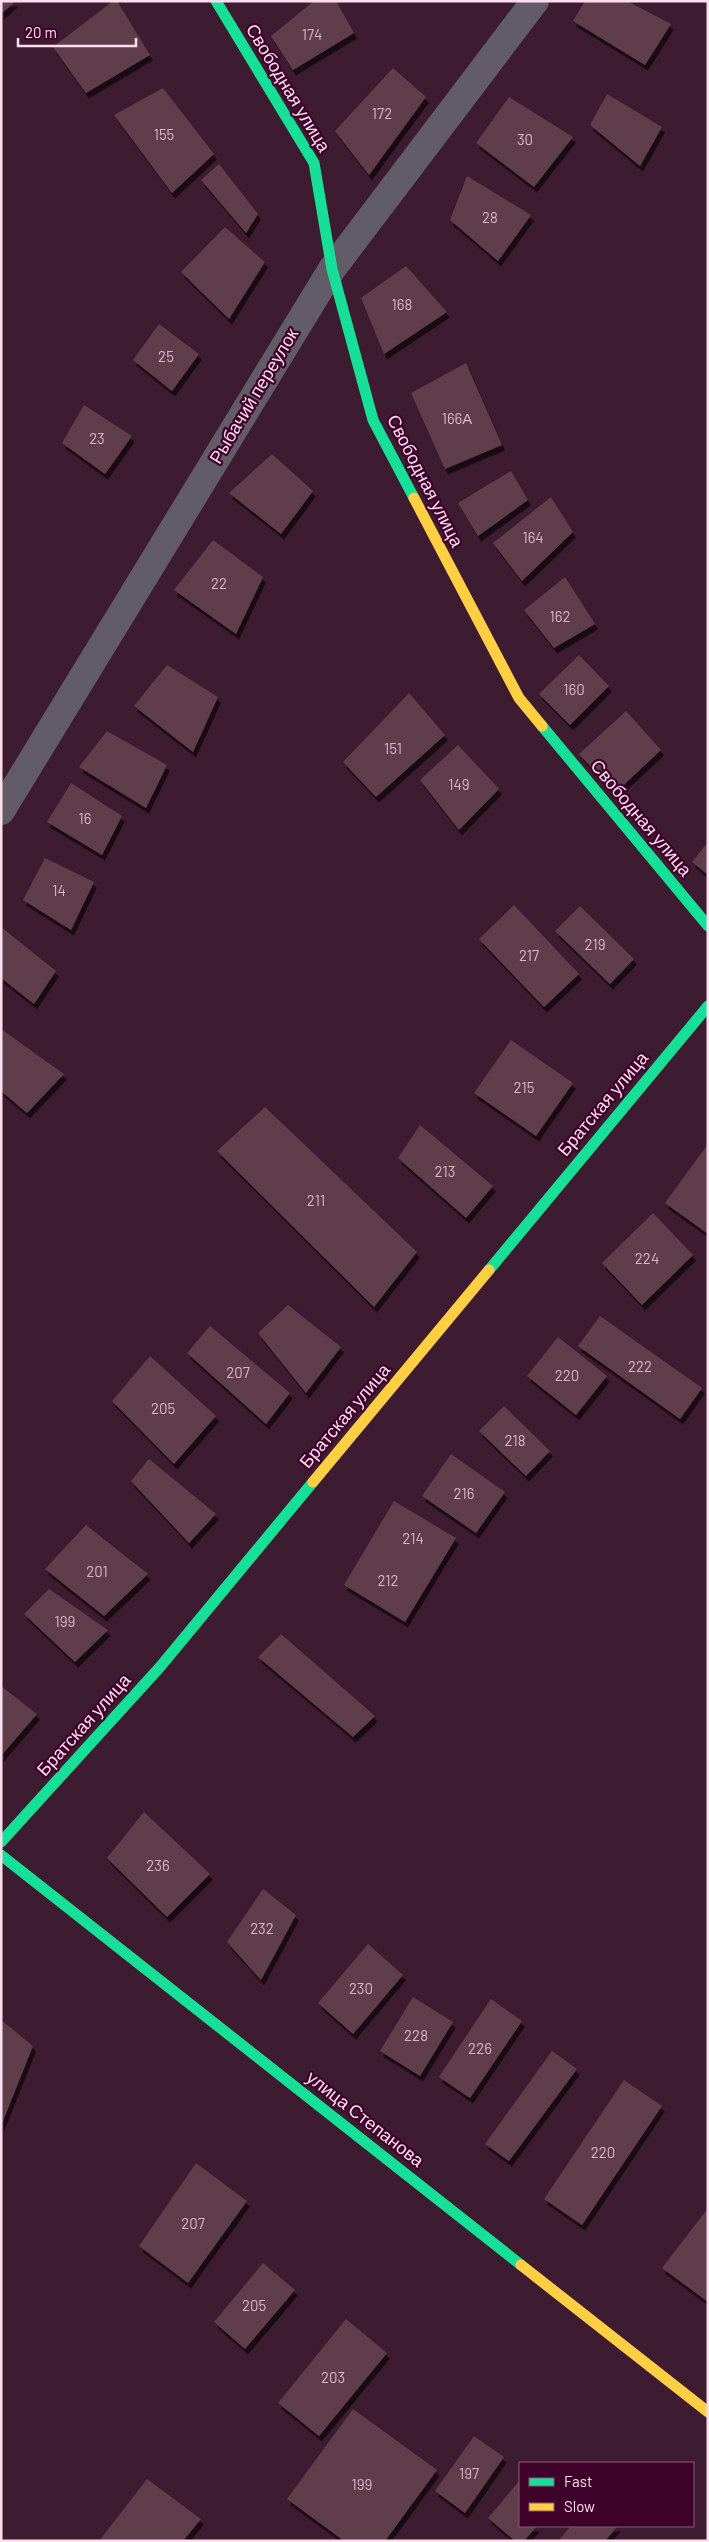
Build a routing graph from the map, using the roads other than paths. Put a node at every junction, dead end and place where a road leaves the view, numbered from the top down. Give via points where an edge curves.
1 (216, 1) edge
2 (535, 1) edge
3 (332, 269) junction
4 (1, 811) edge
5 (708, 926) edge
6 (708, 1006) edge
7 (1, 1842) edge
8 (1, 1855) edge
9 (708, 2412) edge

1 - 3 street, Свободная улица via 314,163
2 - 3 street, Рыбачий переулок
3 - 4 street, Рыбачий переулок
3 - 5 street, Свободная улица via 373,420 519,698
6 - 7 street, Братская улица via 160,1667
8 - 9 street, улица Степанова

